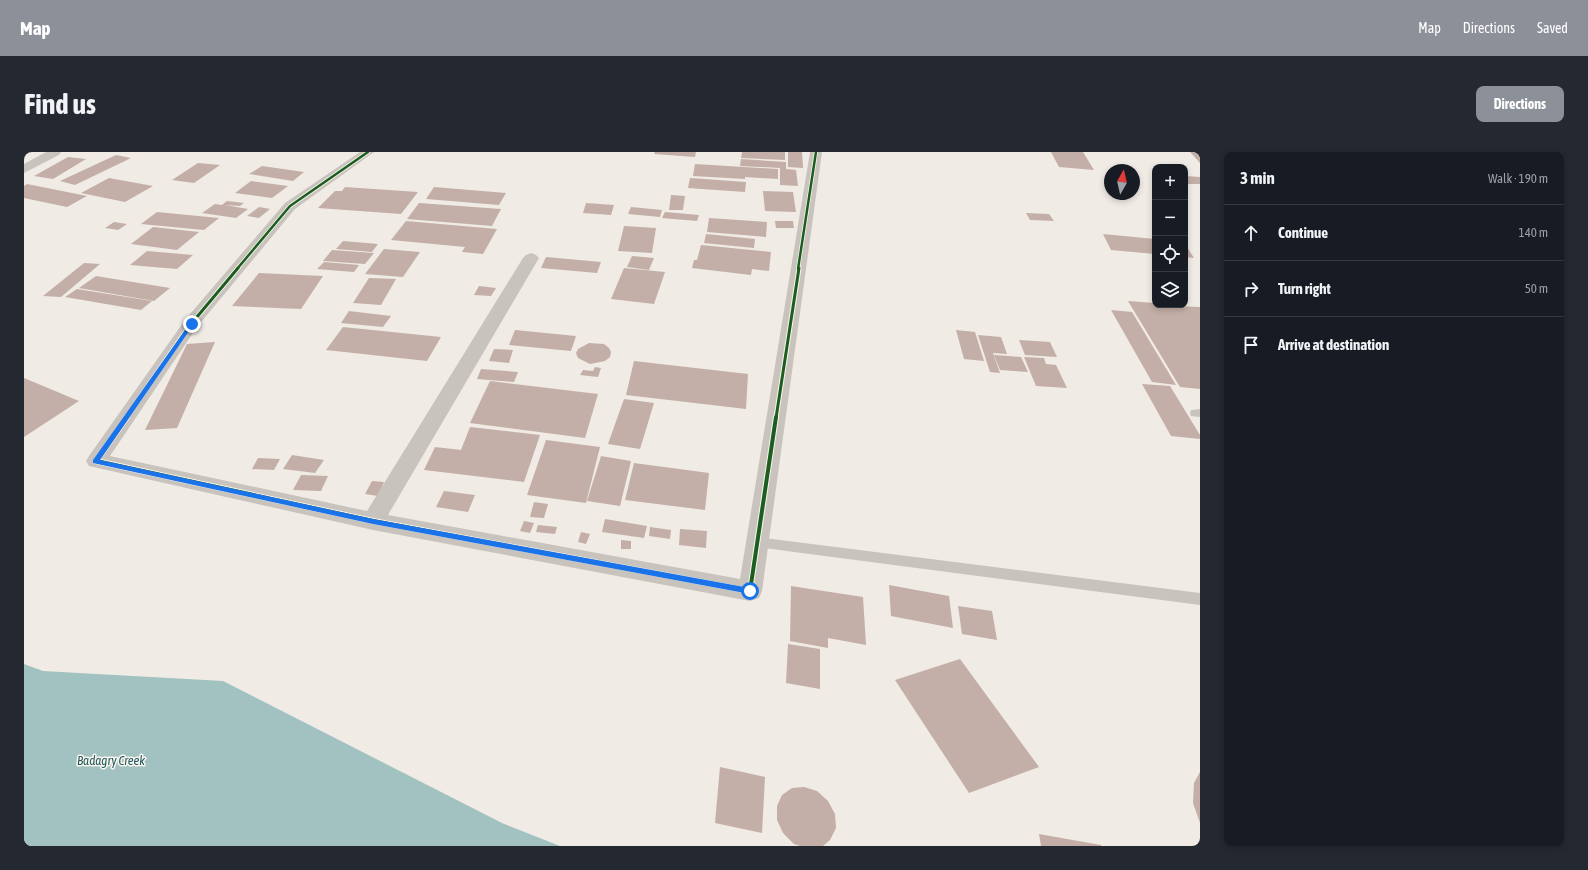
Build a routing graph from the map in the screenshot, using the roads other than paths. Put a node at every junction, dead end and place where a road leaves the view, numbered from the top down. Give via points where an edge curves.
1 (55, 152) edge
2 (368, 152) edge
3 (816, 152) edge
4 (24, 169) edge
5 (531, 258) dead end
6 (373, 521) junction
7 (756, 542) junction
8 (1200, 599) edge

1 - 4 street
2 - 6 street via 290,206 192,324 96,462
3 - 7 street
5 - 6 street
6 - 7 street via 750,591
7 - 8 lane

